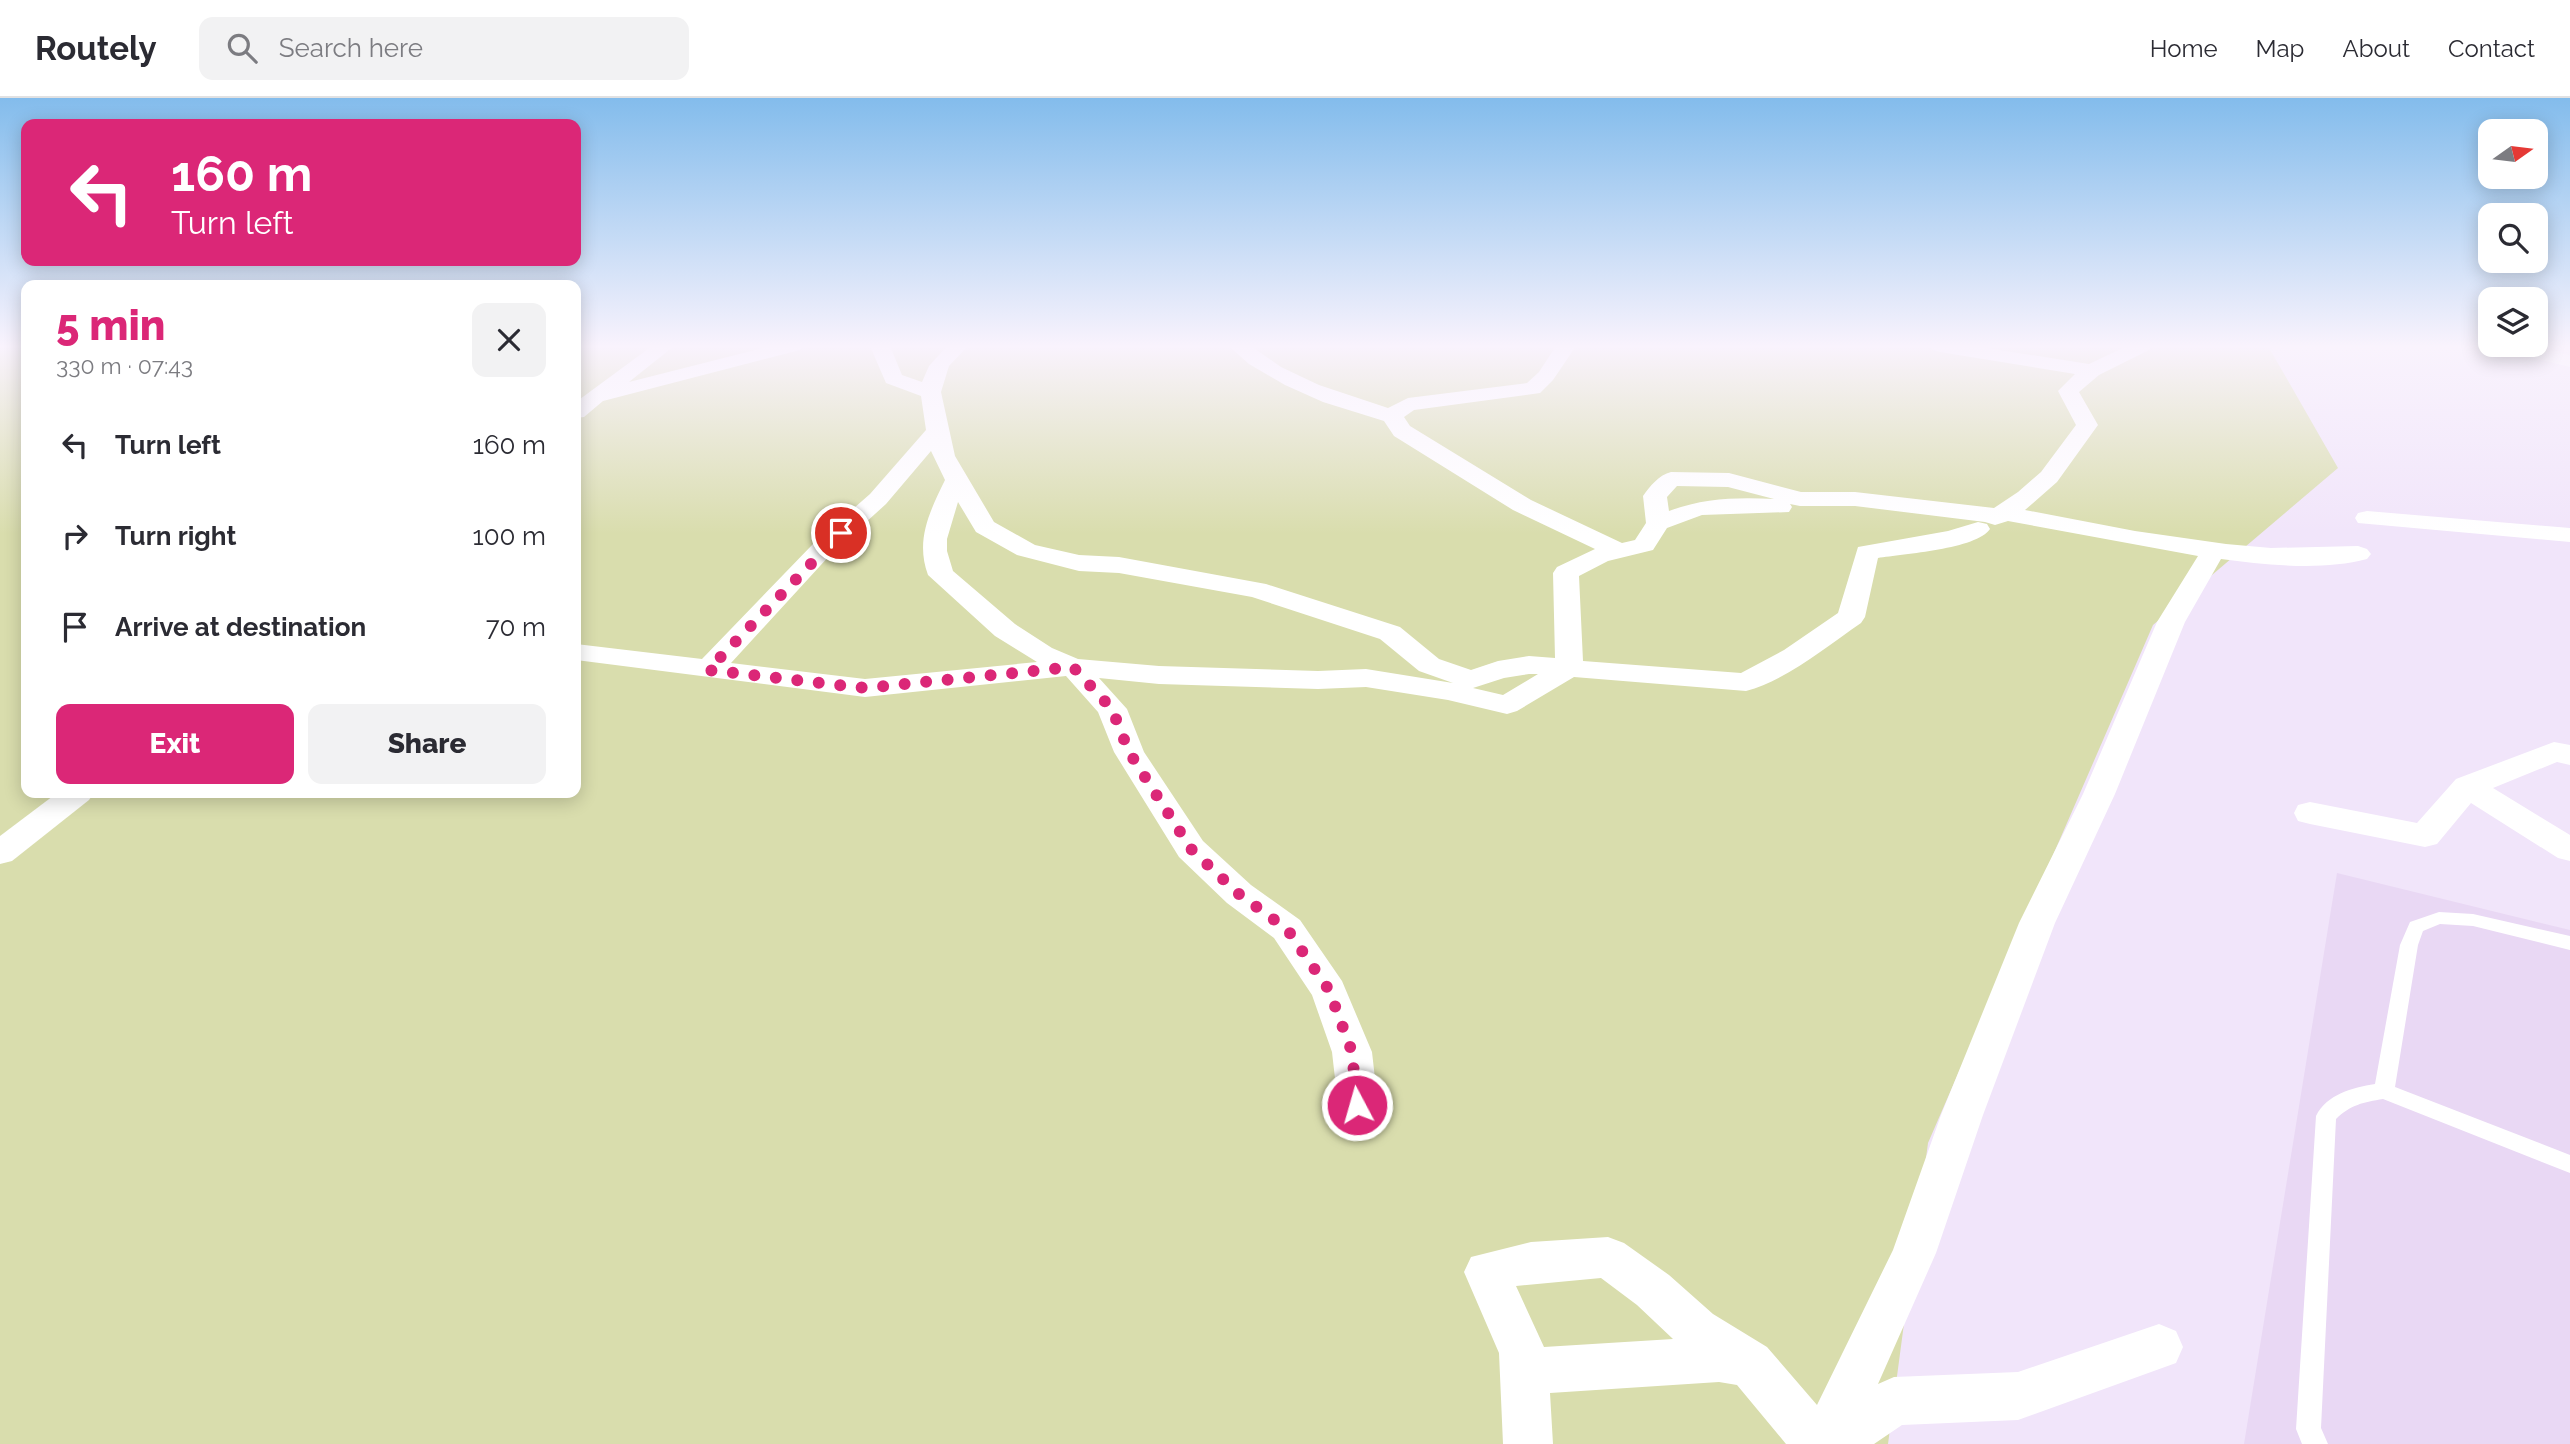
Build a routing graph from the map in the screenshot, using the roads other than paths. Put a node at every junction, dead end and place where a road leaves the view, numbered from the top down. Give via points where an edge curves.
1 (934, 409) edge
2 (1365, 409) edge
3 (1402, 409) edge
4 (2078, 409) edge
5 (1392, 416) junction
6 (937, 431) junction
7 (957, 480) junction
8 (2004, 513) junction
9 (2367, 518) dead end
10 (1658, 523) junction
11 (1978, 529) junction
12 (2570, 535) edge
13 (2214, 550) junction
14 (1619, 551) junction
15 (2358, 554) dead end
16 (581, 652) edge
17 (1073, 667) junction
18 (1569, 668) junction
19 (708, 670) junction
20 (2570, 755) edge
21 (2467, 786) junction
22 (72, 798) edge
23 (2310, 813) dead end
24 (2570, 850) edge
25 (0, 853) edge
26 (2570, 943) edge
27 (2384, 1091) junction
28 (1357, 1105) dead end
29 (2570, 1164) edge
30 (2159, 1347) dead end
31 (1750, 1363) junction
32 (1524, 1372) junction
33 (1528, 1444) edge
34 (1818, 1444) edge
35 (1827, 1444) edge
36 (2315, 1444) edge

1 - 6 street
2 - 5 street
3 - 5 street
4 - 8 street via 2087,425 2060,468
5 - 14 street via 1402,431 1522,505
6 - 7 street
6 - 19 street via 878,499 822,549
7 - 17 street via 935,533 935,563 941,575 1005,630
7 - 18 street via 985,527 1026,550 1079,563 1119,565 1258,590 1390,633 1429,665 1471,680 1529,665
8 - 10 street via 1943,511 1855,499 1800,499 1729,480 1671,479 1655,496
8 - 11 street
8 - 13 street
9 - 12 street
10 - 11 street via 1699,508 1747,505
10 - 14 street via 1644,545
11 - 18 street via 1953,538 1867,552 1852,617 1746,682
13 - 15 street via 2329,557
13 - 35 street via 2171,622 2099,794 2037,923 1914,1253
14 - 18 street via 1566,573
16 - 19 street
17 - 18 street via 1159,675 1366,678 1507,705
17 - 19 street via 865,688
17 - 28 street via 1112,709 1129,752 1191,849 1239,894 1287,929 1329,990 1352,1052
20 - 21 street via 2554,752
21 - 23 street via 2425,836
21 - 24 street
22 - 25 street
26 - 27 lane via 2473,920 2439,918 2416,927
27 - 29 lane
27 - 36 lane via 2338,1102 2326,1116 2308,1429
30 - 35 street via 2018,1396 1894,1401
31 - 32 street via 1719,1359
31 - 32 street via 1696,1330 1608,1257 1531,1262 1487,1272 1522,1353
31 - 34 street
32 - 33 street

